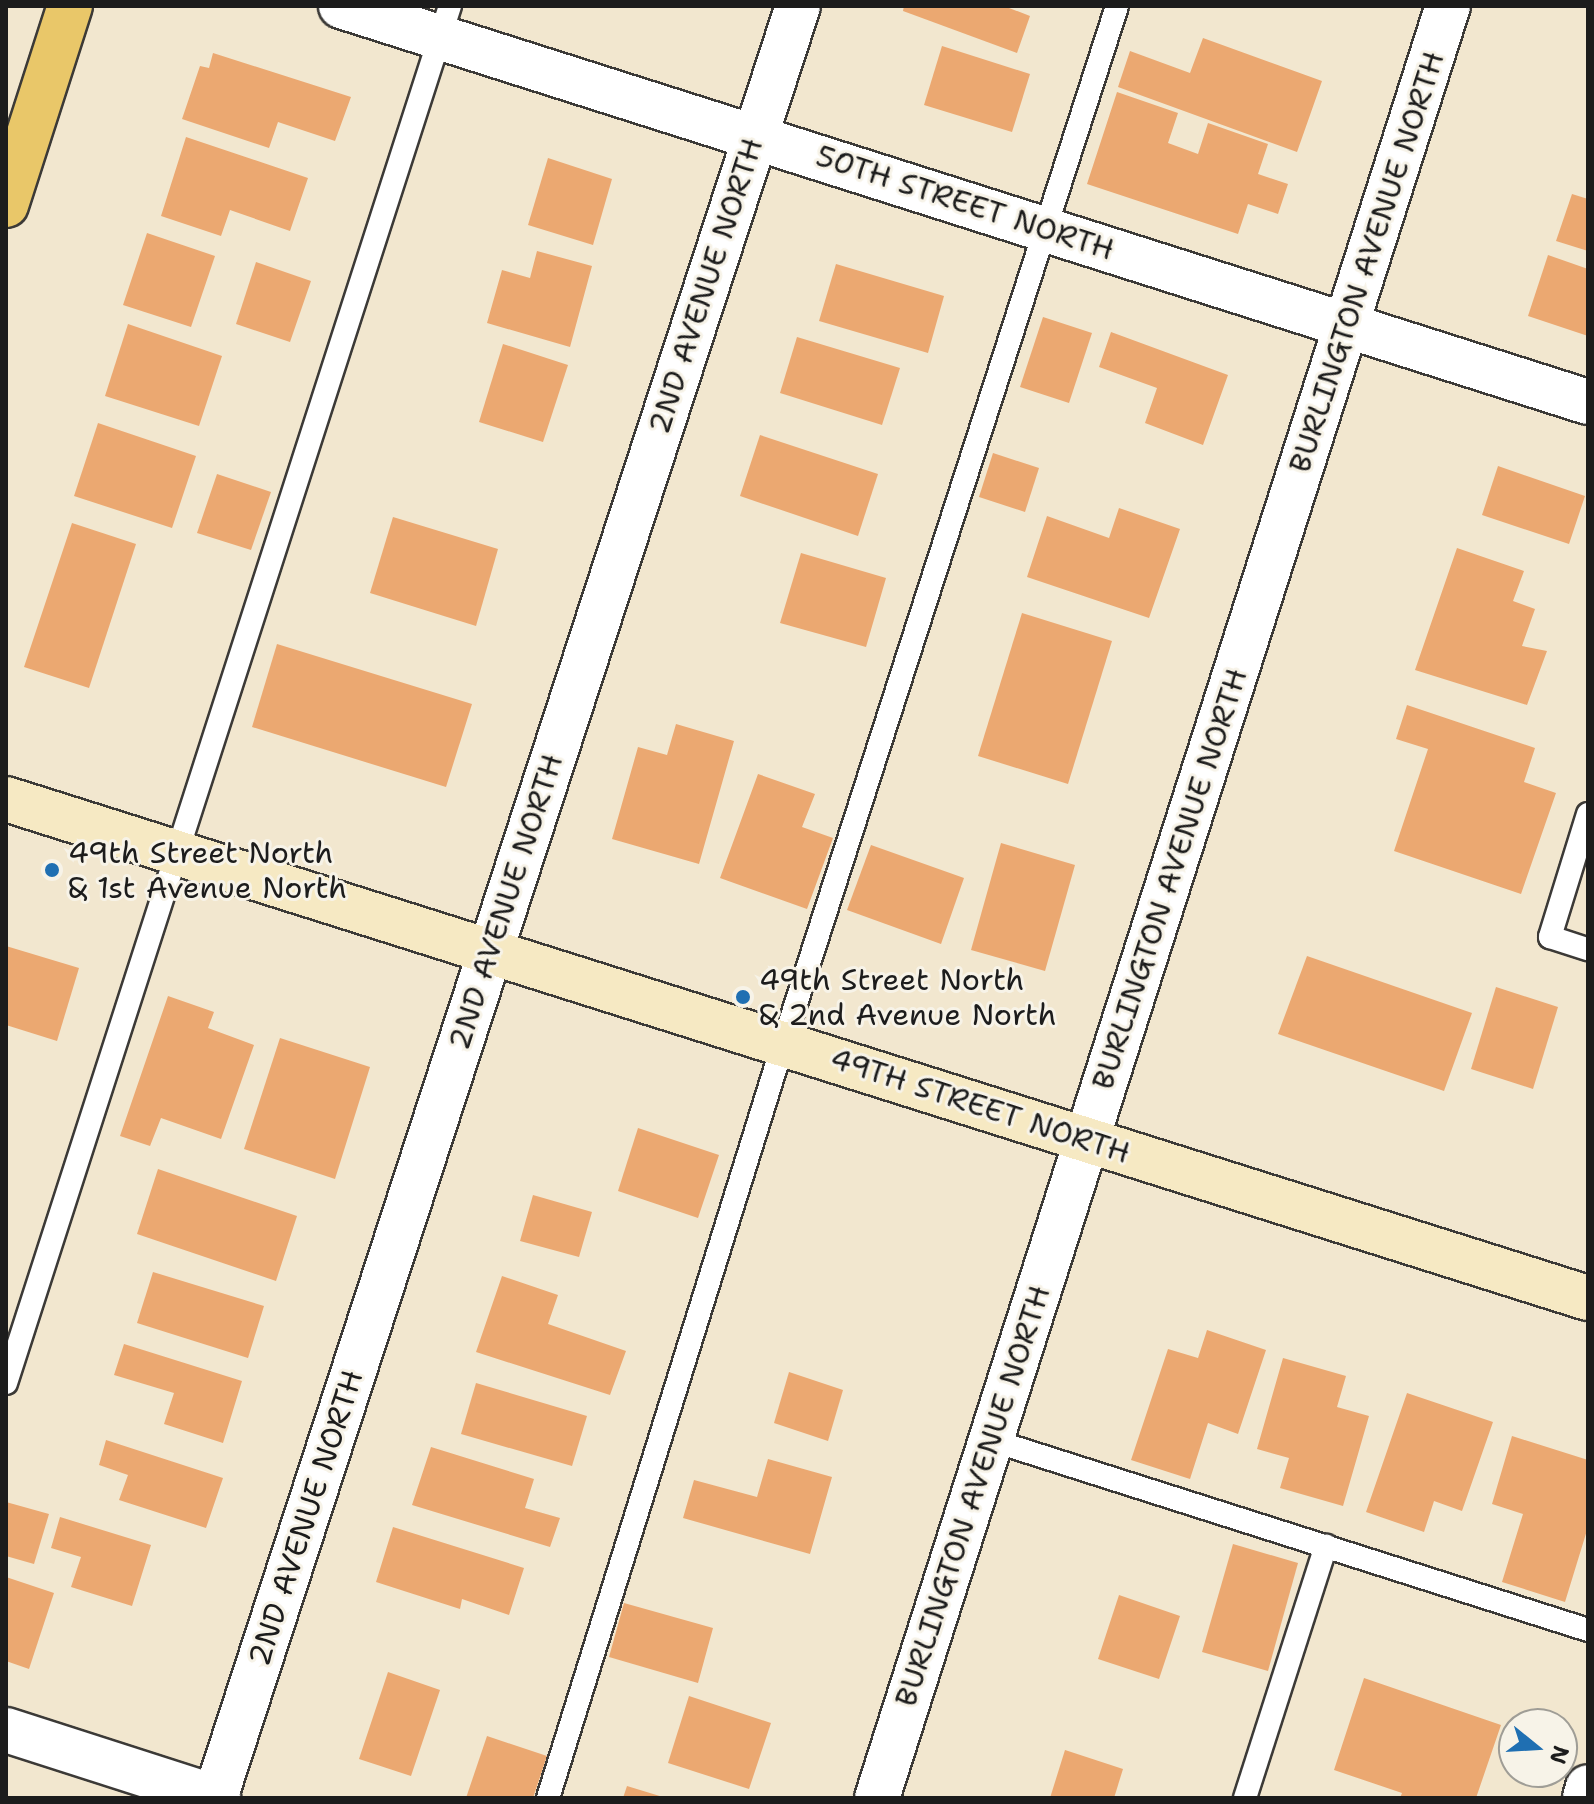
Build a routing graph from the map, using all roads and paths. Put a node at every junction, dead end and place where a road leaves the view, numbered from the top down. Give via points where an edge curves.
1 (70, 6) edge
2 (341, 6) edge
3 (798, 6) edge
4 (1117, 6) edge
5 (1448, 6) edge
6 (445, 21) edge
7 (755, 134) junction
8 (13, 162) edge
9 (6, 205) edge
10 (1042, 228) junction
11 (1346, 328) junction
12 (1588, 402) edge
13 (6, 799) edge
14 (1588, 814) edge
15 (178, 853) junction
16 (1588, 949) edge
17 (490, 952) junction
18 (783, 1044) junction
19 (1087, 1140) junction
20 (1588, 1298) edge
21 (6, 1383) edge
22 (991, 1440) junction
23 (1326, 1546) junction
24 (1588, 1630) edge
25 (6, 1730) edge
26 (1588, 1787) edge
27 (216, 1798) edge
28 (548, 1798) edge
29 (877, 1798) edge
30 (1245, 1798) edge
31 (1585, 1798) edge

1 - 8 main road
2 - 6 street, 50TH STREET NORTH
3 - 7 street, 2ND AVENUE NORTH
4 - 10 lane
5 - 11 street, BURLINGTON AVENUE NORTH
6 - 7 street, 50TH STREET NORTH
6 - 15 lane
7 - 10 street, 50TH STREET NORTH
7 - 17 street, 2ND AVENUE NORTH
8 - 9 main road
10 - 11 street, 50TH STREET NORTH
10 - 18 lane
11 - 12 street, 50TH STREET NORTH
11 - 19 street, BURLINGTON AVENUE NORTH
13 - 15 main road, 49TH STREET NORTH
14 - 16 lane via 1550,937
15 - 17 main road, 49TH STREET NORTH
15 - 21 lane
17 - 18 main road, 49TH STREET NORTH
17 - 27 street, 2ND AVENUE NORTH
18 - 19 main road, 49TH STREET NORTH
18 - 28 lane
19 - 20 main road, 49TH STREET NORTH
19 - 22 street, BURLINGTON AVENUE NORTH
22 - 23 lane
22 - 29 street, BURLINGTON AVENUE NORTH
23 - 24 lane
23 - 30 lane
25 - 27 street
26 - 31 street

